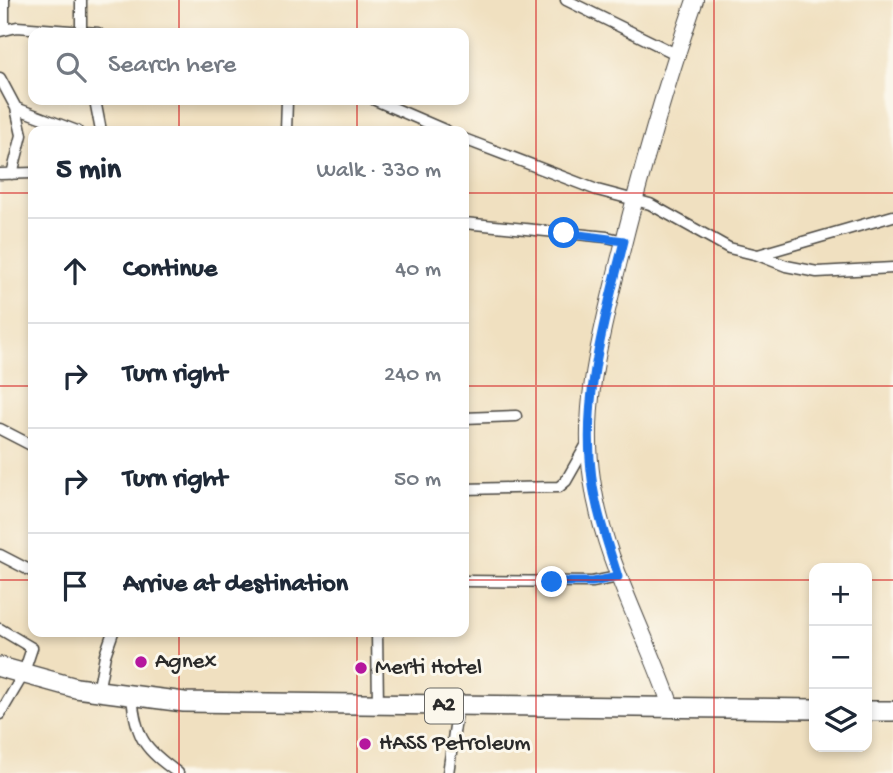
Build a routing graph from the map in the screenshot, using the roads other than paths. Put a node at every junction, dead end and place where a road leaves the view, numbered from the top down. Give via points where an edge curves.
1 (4, 0) edge
2 (82, 0) edge
3 (566, 0) edge
4 (695, 0) edge
5 (80, 28) edge
6 (2, 30) edge
7 (28, 31) edge
8 (676, 54) junction
9 (0, 78) edge
10 (96, 105) edge
11 (287, 105) edge
12 (387, 105) edge
13 (16, 108) junction
14 (64, 126) edge
15 (100, 126) edge
16 (286, 126) edge
17 (435, 126) edge
18 (469, 141) edge
19 (28, 173) edge
20 (0, 174) edge
21 (12, 174) junction
22 (634, 201) junction
23 (893, 216) edge
24 (469, 223) edge
25 (624, 241) junction
26 (758, 255) junction
27 (893, 268) edge
28 (516, 416) dead end
29 (469, 418) edge
30 (0, 429) edge
31 (589, 442) junction
32 (28, 443) edge
33 (469, 489) edge
34 (0, 555) edge
35 (28, 569) edge
36 (618, 577) junction
37 (469, 581) edge
38 (0, 629) edge
39 (110, 637) edge
40 (377, 637) edge
41 (0, 667) edge
42 (23, 675) junction
43 (98, 692) junction
44 (132, 697) junction
45 (378, 706) junction
46 (458, 706) junction
47 (672, 709) junction
48 (809, 709) edge
49 (872, 710) edge
50 (893, 711) edge
51 (0, 714) edge
52 (178, 773) edge
53 (449, 773) edge

1 - 6 street
2 - 5 street
3 - 8 street
4 - 8 street
6 - 7 street
8 - 22 street
9 - 13 street
10 - 15 street
11 - 16 street
12 - 17 street
13 - 14 street
13 - 21 street via 22,135
18 - 22 street
19 - 21 street
20 - 21 street
22 - 25 street
22 - 26 street via 658,207 729,248
23 - 26 street
24 - 25 street
25 - 31 street via 600,342
26 - 27 street via 817,272
28 - 29 street
30 - 32 street
31 - 33 street via 559,487
31 - 36 street via 600,519
34 - 35 street
36 - 37 street via 592,582
36 - 47 street
38 - 42 street via 32,648
39 - 43 street
40 - 45 street
41 - 42 highway, A2
42 - 43 highway, A2
42 - 51 street
43 - 44 highway, A2
44 - 45 highway, A2
44 - 52 street via 141,740
45 - 46 highway, A2
46 - 47 highway, A2
46 - 53 street
47 - 48 highway, A2
49 - 50 highway

